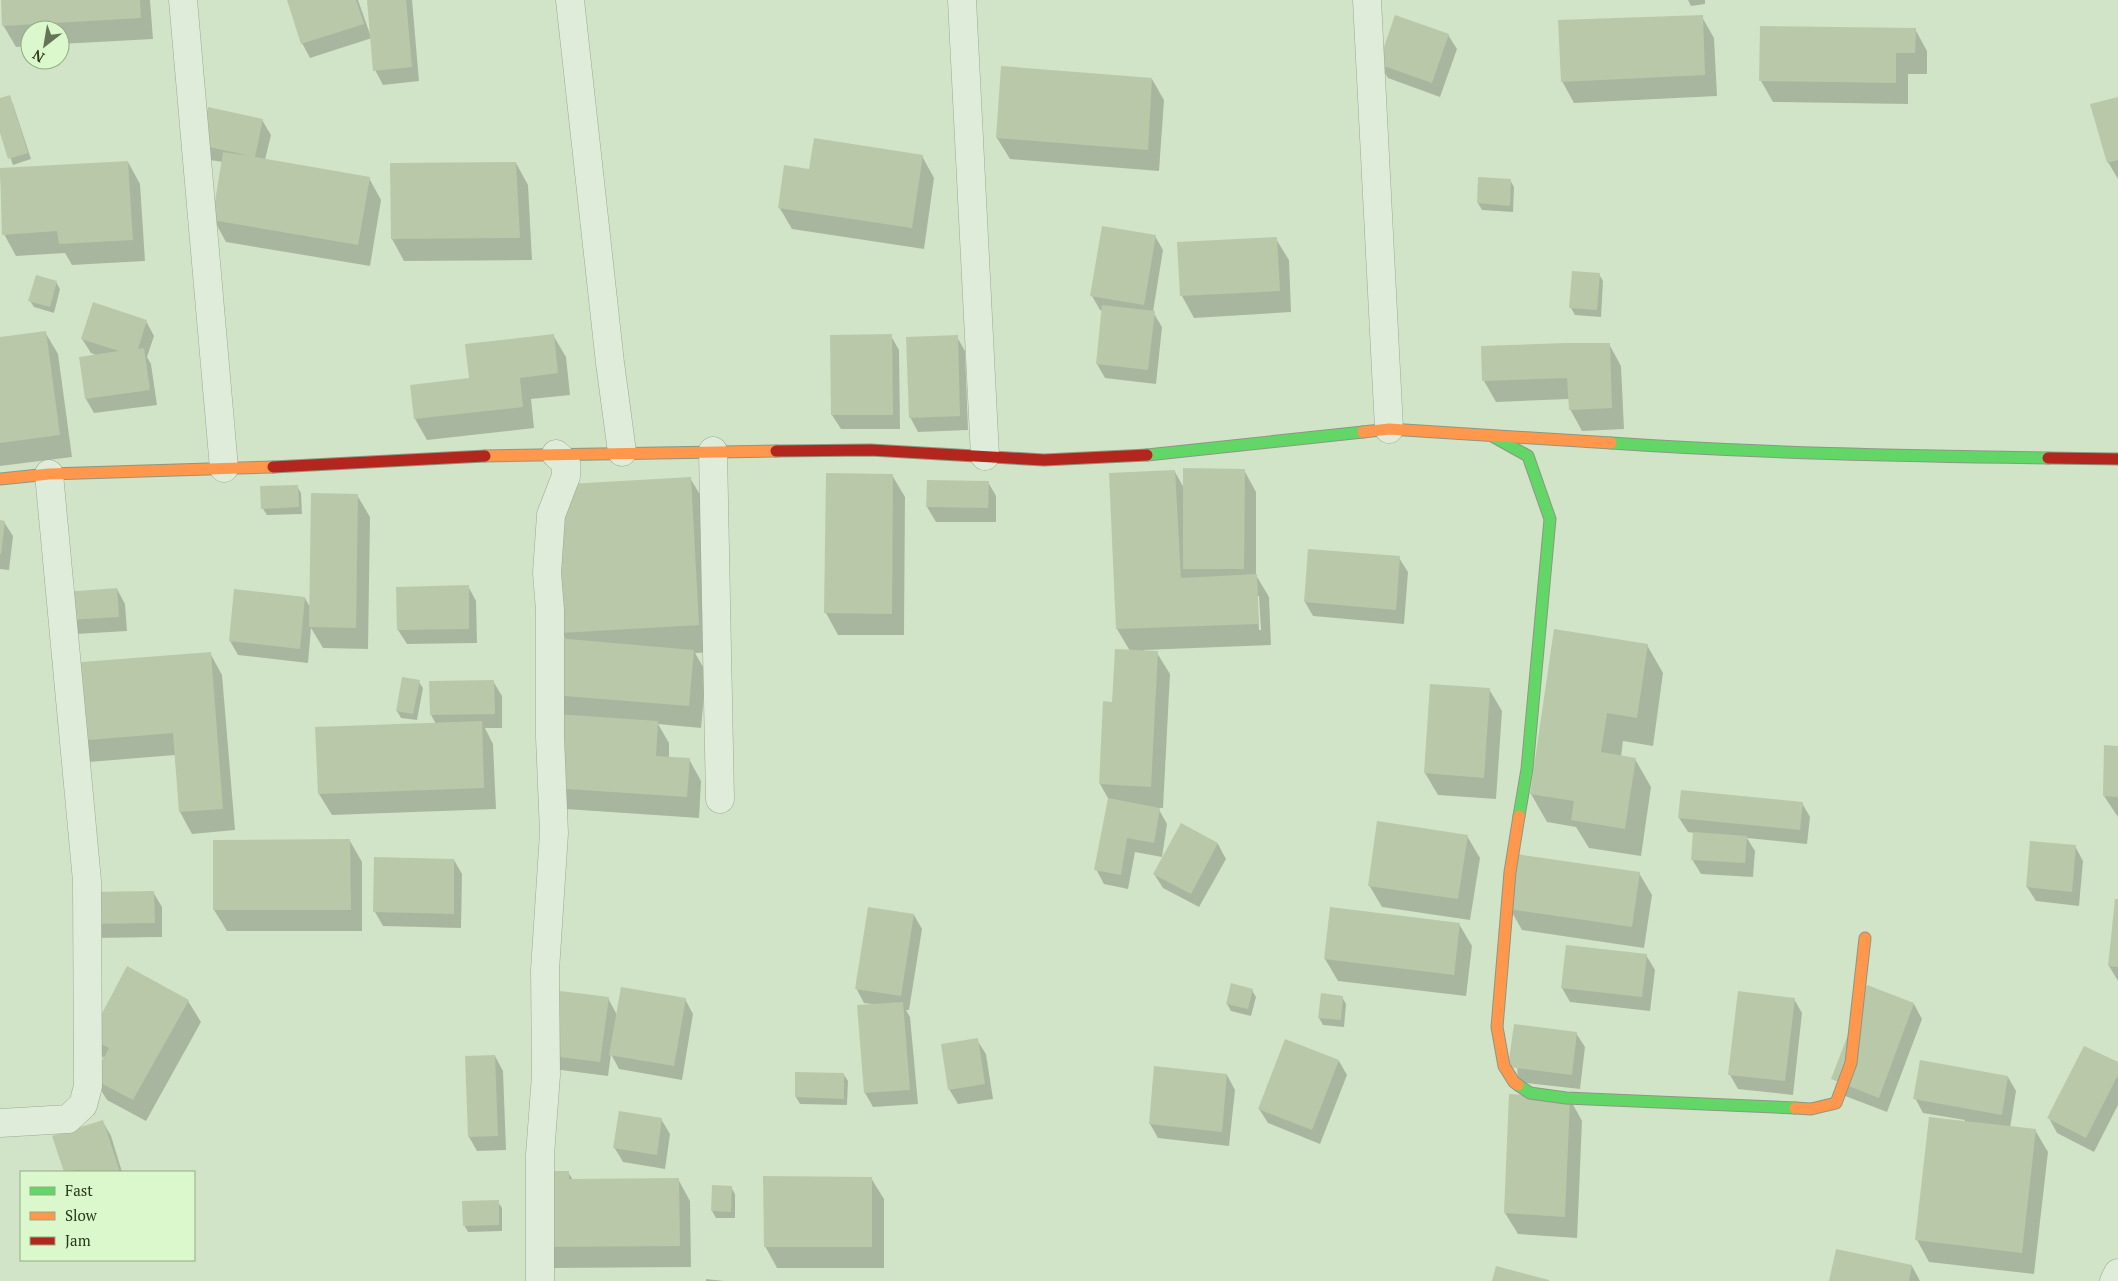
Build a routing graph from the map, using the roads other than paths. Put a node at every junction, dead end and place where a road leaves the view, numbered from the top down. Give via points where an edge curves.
1 (184, 0) edge
2 (570, 0) edge
3 (962, 0) edge
4 (1367, 0) edge
5 (1389, 429) junction
6 (1488, 434) junction
7 (713, 451) junction
8 (622, 452) junction
9 (556, 454) junction
10 (985, 456) junction
11 (2118, 459) edge
12 (224, 468) junction
13 (49, 474) junction
14 (0, 479) edge
15 (720, 799) dead end
16 (1865, 938) dead end
17 (0, 1123) edge
18 (2118, 1273) edge
19 (540, 1281) edge
20 (2114, 1281) edge

1 - 12 street
2 - 8 street
3 - 10 street
4 - 5 street
5 - 6 street
5 - 10 street via 1176,453 1044,460
6 - 11 street via 1863,455
6 - 16 street via 1528,456 1550,519 1527,768 1510,872 1497,1027 1504,1066 1514,1082 1530,1093 1566,1098 1811,1109 1836,1103 1851,1063
7 - 8 street
7 - 10 street via 871,450
7 - 15 street
8 - 9 street
9 - 12 street
9 - 19 street via 566,463 566,476 551,515 547,573 554,833 545,970 546,1075 540,1155
12 - 13 street
13 - 14 street
13 - 17 street via 87,882 88,1086 83,1105 68,1119
18 - 20 street

